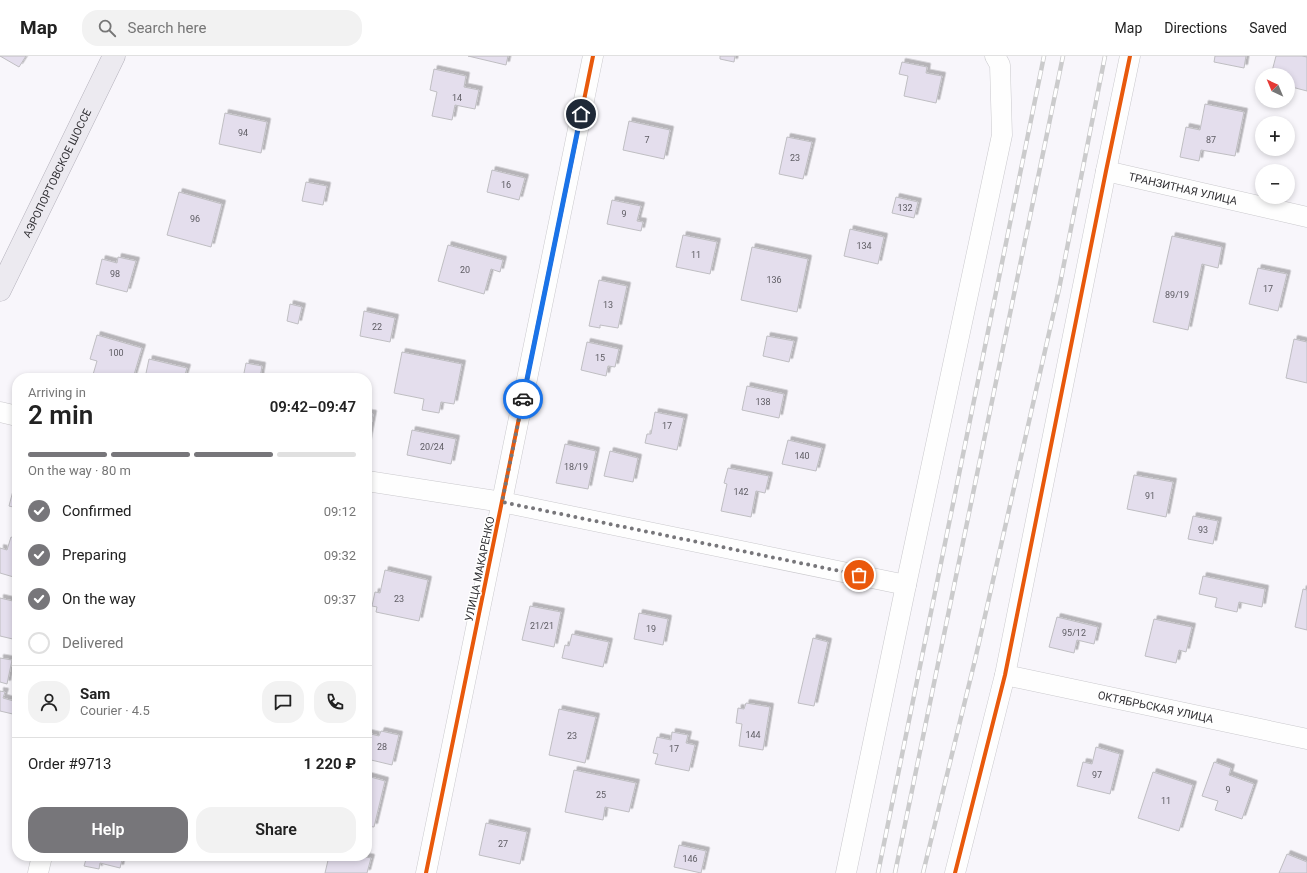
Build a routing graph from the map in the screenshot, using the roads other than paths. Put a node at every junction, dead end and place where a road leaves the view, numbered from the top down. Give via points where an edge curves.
1 (114, 56) edge
2 (593, 56) edge
3 (996, 56) edge
4 (1130, 56) edge
5 (1106, 171) junction
6 (1307, 217) edge
7 (0, 290) edge
8 (0, 412) edge
9 (12, 415) edge
10 (372, 482) edge
11 (502, 502) junction
12 (906, 585) junction
13 (1005, 675) junction
14 (1307, 739) edge
15 (41, 861) edge
16 (38, 873) edge
17 (426, 873) edge
18 (846, 873) edge
19 (955, 873) edge

1 - 7 main road, АЭРОПОРТОВСКОЕ ШОССЕ
2 - 11 street, УЛИЦА МАКАРЕНКО
3 - 12 street via 1000,65 1002,135
4 - 5 street
5 - 6 street, ТРАНЗИТНАЯ УЛИЦА
5 - 13 street
8 - 9 street
10 - 11 street
11 - 12 street
11 - 17 street, УЛИЦА МАКАРЕНКО
12 - 18 street
13 - 14 street, ОКТЯБРЬСКАЯ УЛИЦА
13 - 19 street
15 - 16 street

